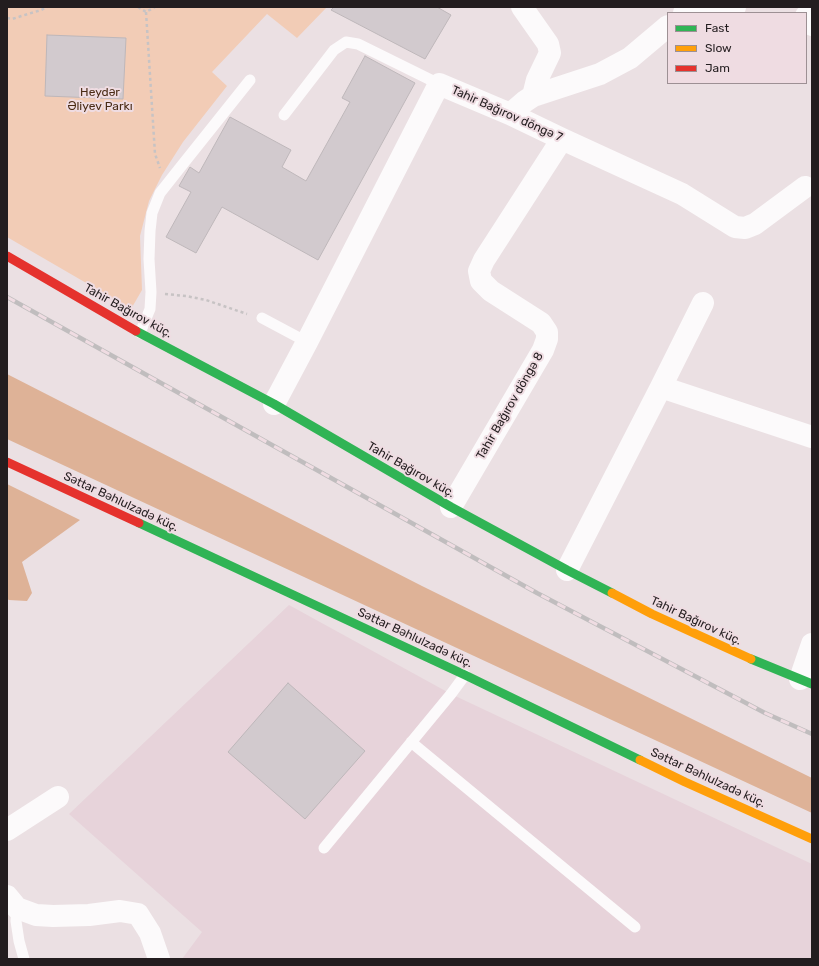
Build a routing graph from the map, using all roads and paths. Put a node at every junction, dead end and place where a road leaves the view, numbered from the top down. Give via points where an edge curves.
1 (47, 7) edge
2 (138, 7) edge
3 (155, 7) edge
4 (522, 7) edge
5 (726, 11) edge
6 (146, 12) junction
7 (685, 12) edge
8 (7, 18) edge
9 (667, 27) edge
10 (250, 80) dead end
11 (439, 84) junction
12 (533, 96) junction
13 (510, 114) junction
14 (284, 115) dead end
15 (562, 139) junction
16 (162, 175) dead end
17 (805, 187) dead end
18 (7, 256) edge
19 (151, 292) junction
20 (703, 303) dead end
21 (262, 318) joint
22 (140, 333) junction
23 (307, 342) junction
24 (662, 387) junction
25 (274, 404) junction
26 (812, 437) edge
27 (7, 462) edge
28 (451, 507) junction
29 (567, 570) junction
30 (812, 644) edge
31 (465, 675) junction
32 (806, 682) edge
33 (411, 742) junction
34 (58, 797) dead end
35 (7, 830) edge
36 (812, 839) edge
37 (324, 848) dead end
38 (12, 902) edge
39 (635, 927) dead end
40 (24, 959) edge
41 (159, 959) edge

1 - 8 path via 12,19
2 - 6 path
3 - 6 path
4 - 12 street via 548,44 550,53 537,80
5 - 7 street via 696,8
6 - 16 path via 155,154
9 - 12 street via 630,58 600,74
10 - 19 lane via 160,193 152,213 150,231
11 - 13 street, Tahir Bağırov döngə 7
11 - 14 lane via 358,44 346,42 334,50
11 - 23 street, Tahir Bağırov döngə 7
12 - 13 street
13 - 15 street, Tahir Bağırov döngə 7
15 - 17 street, Tahir Bağırov döngə 7 via 682,194 735,227 745,228 755,224
15 - 28 street, Tahir Bağırov döngə 8 via 479,271 481,281 491,291 541,323 547,332 547,339
18 - 22 street, Tahir Bağırov küç.
19 - 21 path via 206,300
19 - 22 lane via 150,309
20 - 24 street
21 - 23 lane
22 - 25 street, Tahir Bağırov küç.
23 - 25 street, Tahir Bağırov döngə 7
24 - 26 street
24 - 29 street
25 - 28 street, Tahir Bağırov küç.
27 - 31 street, Səttar Bəhlulzadə küç.
28 - 29 street, Tahir Bağırov küç.
29 - 32 street, Tahir Bağırov küç. via 652,614
30 - 32 street
31 - 33 lane
31 - 36 street, Səttar Bəhlulzadə küç. via 685,782
33 - 37 lane
33 - 39 lane
34 - 35 street
38 - 40 lane
38 - 41 street via 36,915 89,915 120,911 138,914 150,933

